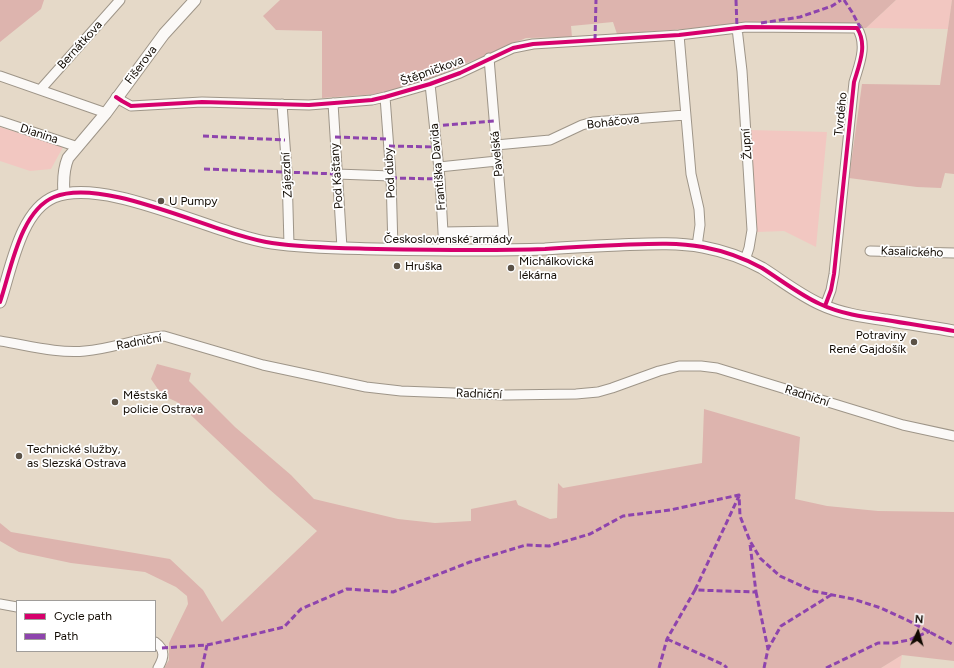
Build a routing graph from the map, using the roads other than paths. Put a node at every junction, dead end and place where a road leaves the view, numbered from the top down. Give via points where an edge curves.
1 (120, 0) edge
2 (195, 0) edge
3 (753, 27) joint
4 (737, 28) junction
5 (679, 35) junction
6 (489, 58) junction
7 (0, 76) edge
8 (430, 84) junction
9 (40, 90) junction
10 (116, 97) junction
11 (385, 97) junction
12 (332, 103) junction
13 (282, 104) junction
14 (106, 113) junction
15 (685, 115) junction
16 (0, 121) edge
17 (496, 145) junction
18 (78, 147) junction
19 (497, 161) junction
20 (439, 167) junction
21 (337, 174) junction
22 (391, 176) junction
23 (64, 194) junction
24 (503, 231) junction
25 (443, 232) junction
26 (289, 245) junction
27 (697, 246) junction
28 (342, 248) junction
29 (393, 249) junction
30 (444, 250) junction
31 (505, 250) junction
32 (870, 251) dead end
33 (954, 253) edge
34 (745, 260) junction
35 (0, 302) edge
36 (825, 306) junction
37 (954, 331) edge
38 (0, 341) edge
39 (954, 436) edge
40 (0, 604) edge
41 (16, 607) edge
42 (158, 645) edge
43 (158, 668) edge

1 - 9 street, Bernátkova
2 - 10 street, Fišerova via 164,34
3 - 4 street, Štěpničkova
3 - 36 street, Tvrdého via 858,28 860,33 862,55 854,82 834,274
4 - 5 street, Štěpničkova
4 - 34 street, Župní via 752,230
5 - 6 street, Štěpničkova via 532,44 513,48
5 - 15 street
6 - 8 street, Štěpničkova via 460,73
6 - 17 street, Pavelská
7 - 9 street
8 - 11 street, Štěpničkova
8 - 20 street, Františka Davida
9 - 14 street
10 - 13 street, Štěpničkova via 131,106 202,102
10 - 14 street, Fišerova
11 - 12 street, Štěpničkova
11 - 22 street, Pod duby
12 - 13 street, Štěpničkova
12 - 21 street, Pod Kaštany
13 - 26 street, Zájezdní
14 - 18 street, Fišerova
15 - 17 street, Boháčova via 593,122 550,140
15 - 27 street via 691,174 699,209
16 - 18 street, Dianina
17 - 19 street, Pavelská
18 - 23 street, Fišerova via 65,165
19 - 20 street
19 - 24 street, Pavelská
20 - 25 street, Františka Davida
21 - 22 street
21 - 28 street, Pod Kaštany
22 - 29 street, Pod duby
23 - 26 street, Československé armády via 89,192 120,198 242,237
23 - 35 street, Československé armády via 43,204 27,223
24 - 25 street
24 - 31 street, Pavelská
25 - 30 street, Františka Davida
26 - 28 street, Československé armády
27 - 31 street, Československé armády via 655,244
27 - 34 street, Československé armády
28 - 29 street, Československé armády
29 - 30 street, Československé armády
30 - 31 street, Československé armády
32 - 33 street, Kasalického
34 - 36 street, Československé armády
36 - 37 street, Československé armády via 858,316
38 - 39 street, Radniční via 83,351 164,336 263,365 366,387 506,395 598,392 659,371 679,366 701,366 717,368 903,425
40 - 41 street
42 - 43 street via 163,657

